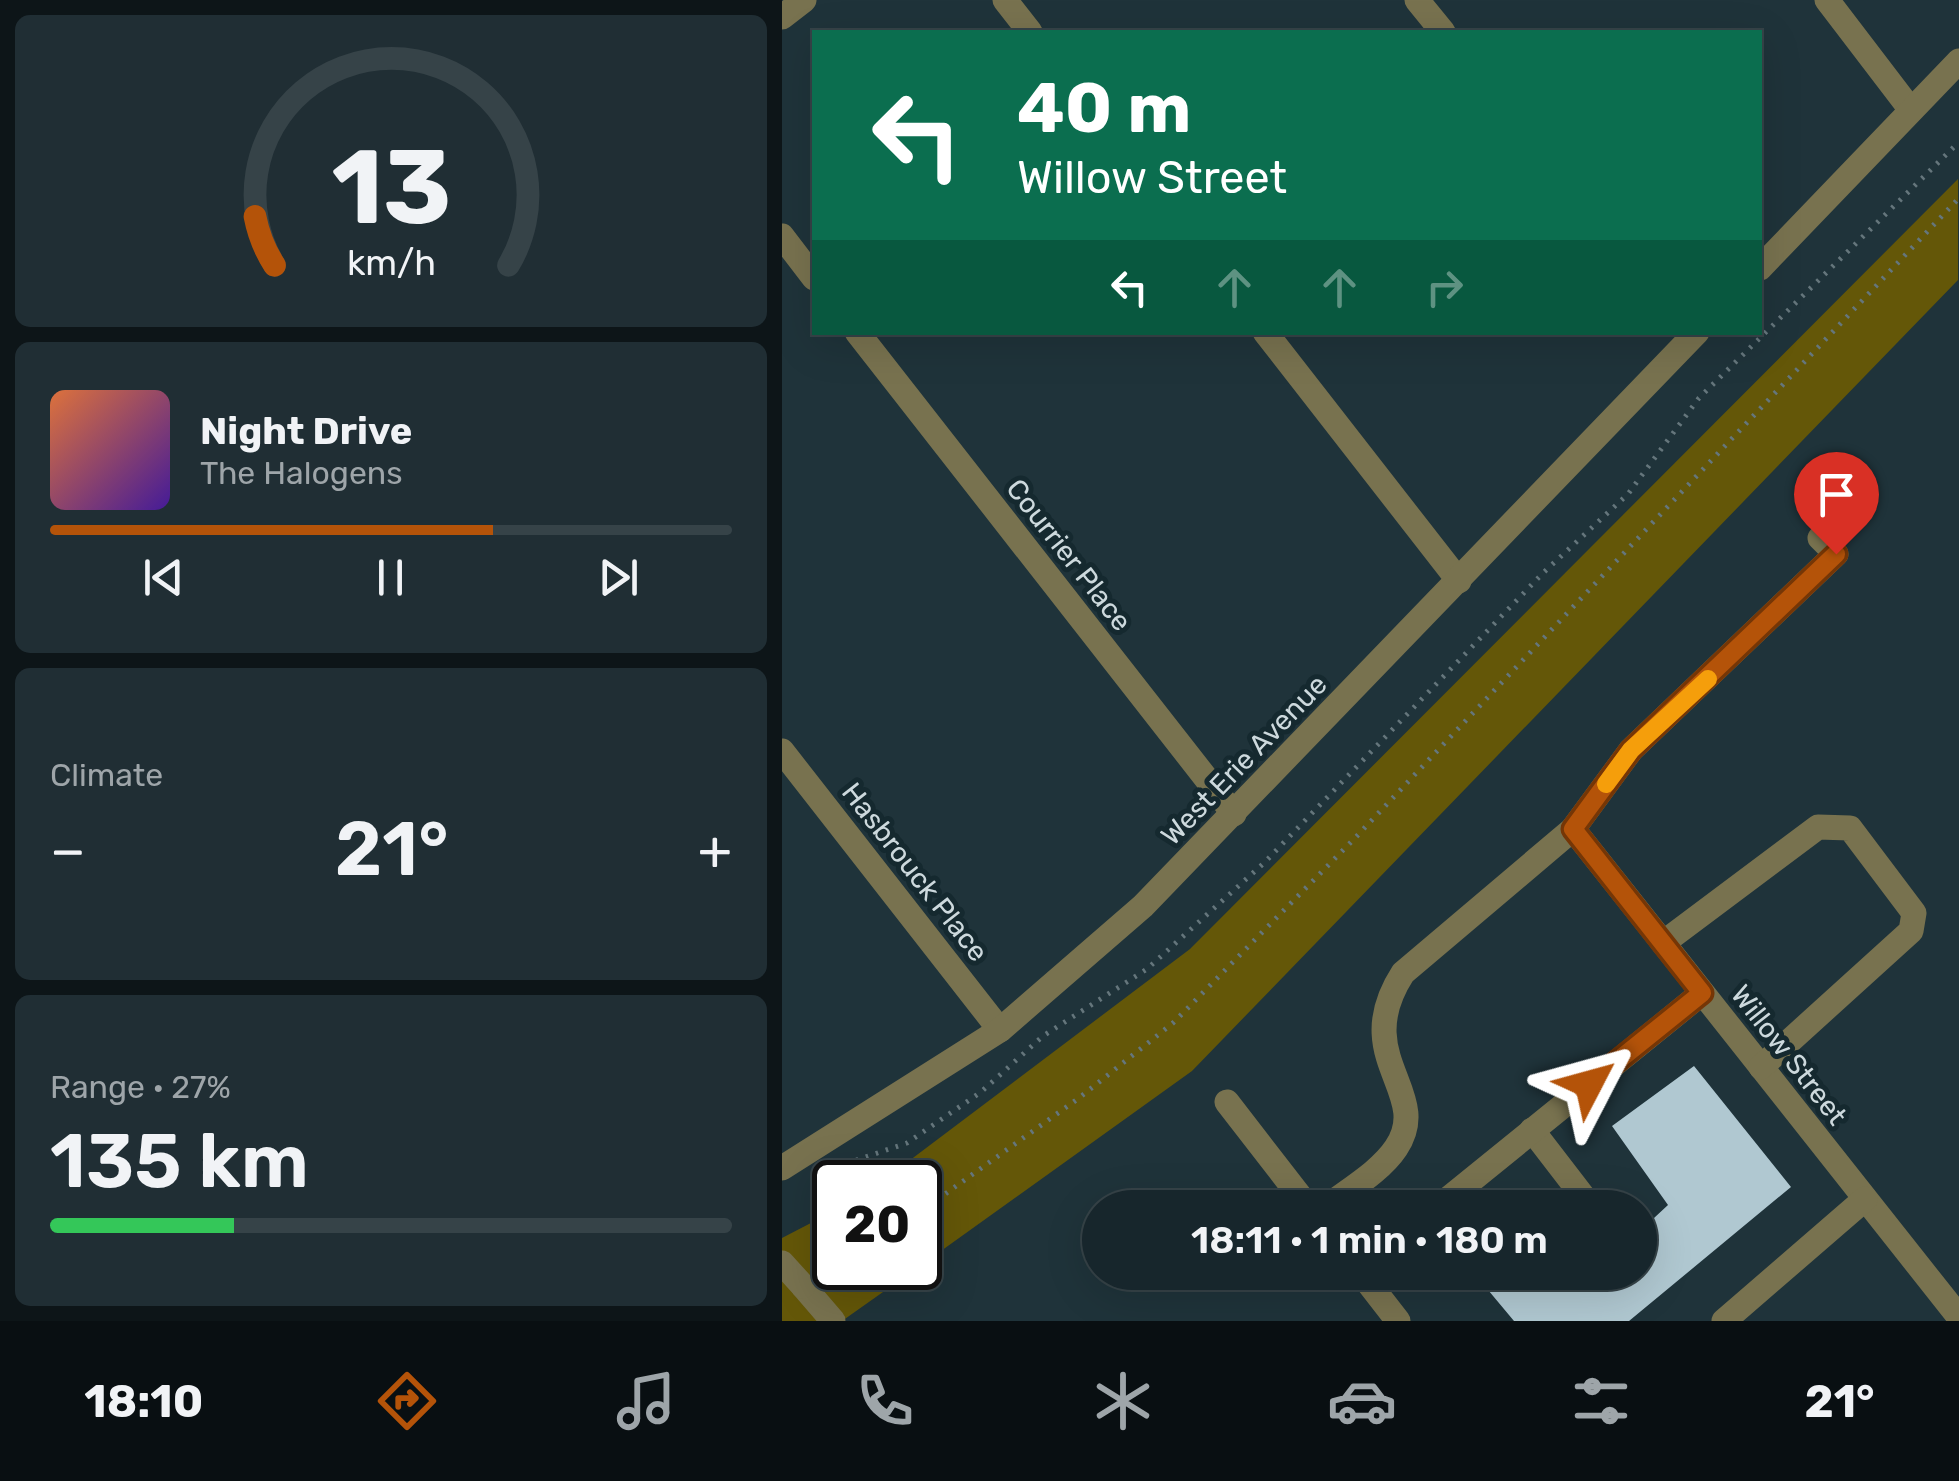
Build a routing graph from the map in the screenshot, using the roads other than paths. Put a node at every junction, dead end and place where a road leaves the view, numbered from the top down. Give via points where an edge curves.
1 (804, 0) edge
2 (1005, 0) edge
3 (1417, 0) edge
4 (1826, 0) edge
5 (782, 17) edge
6 (1028, 30) edge
7 (1441, 30) edge
8 (1958, 60) edge
9 (1912, 110) junction
10 (782, 236) edge
11 (1762, 266) edge
12 (812, 275) edge
13 (859, 335) edge
14 (1266, 335) edge
15 (1689, 336) edge
16 (1820, 538) dead end
17 (1459, 582) junction
18 (782, 751) edge
19 (1234, 814) junction
20 (1573, 829) junction
21 (1663, 944) junction
22 (1702, 993) junction
23 (1000, 1030) junction
24 (1760, 1067) junction
25 (1226, 1102) dead end
26 (1532, 1130) junction
27 (782, 1168) edge
28 (1295, 1190) edge
29 (1348, 1190) edge
30 (1460, 1190) edge
31 (1578, 1190) edge
32 (1866, 1200) junction
33 (782, 1263) edge
34 (1374, 1290) edge
35 (1958, 1317) edge
36 (833, 1321) edge
37 (1398, 1321) edge
38 (1724, 1321) edge

1 - 5 street
2 - 6 street
3 - 7 street
4 - 9 street
8 - 9 street
9 - 11 street
10 - 12 street
13 - 19 street, Courrier Place
14 - 17 street
15 - 17 street, West Erie Avenue
16 - 20 street via 1836,554 1631,750
17 - 19 street, West Erie Avenue
18 - 23 street, Hasbrouck Place
19 - 23 street, West Erie Avenue via 1143,906
20 - 21 street, Willow Street
20 - 29 street via 1402,973 1388,995 1382,1045 1407,1111 1404,1131 1384,1162
21 - 22 street, Willow Street
21 - 24 street via 1818,827 1850,828 1914,913 1911,932
22 - 24 street, Willow Street
22 - 26 street
23 - 27 street, West Erie Avenue
24 - 32 street, Willow Street
25 - 28 street
26 - 30 street
26 - 31 street
32 - 35 street, Willow Street
32 - 38 street
33 - 36 street, bridge
34 - 37 street

